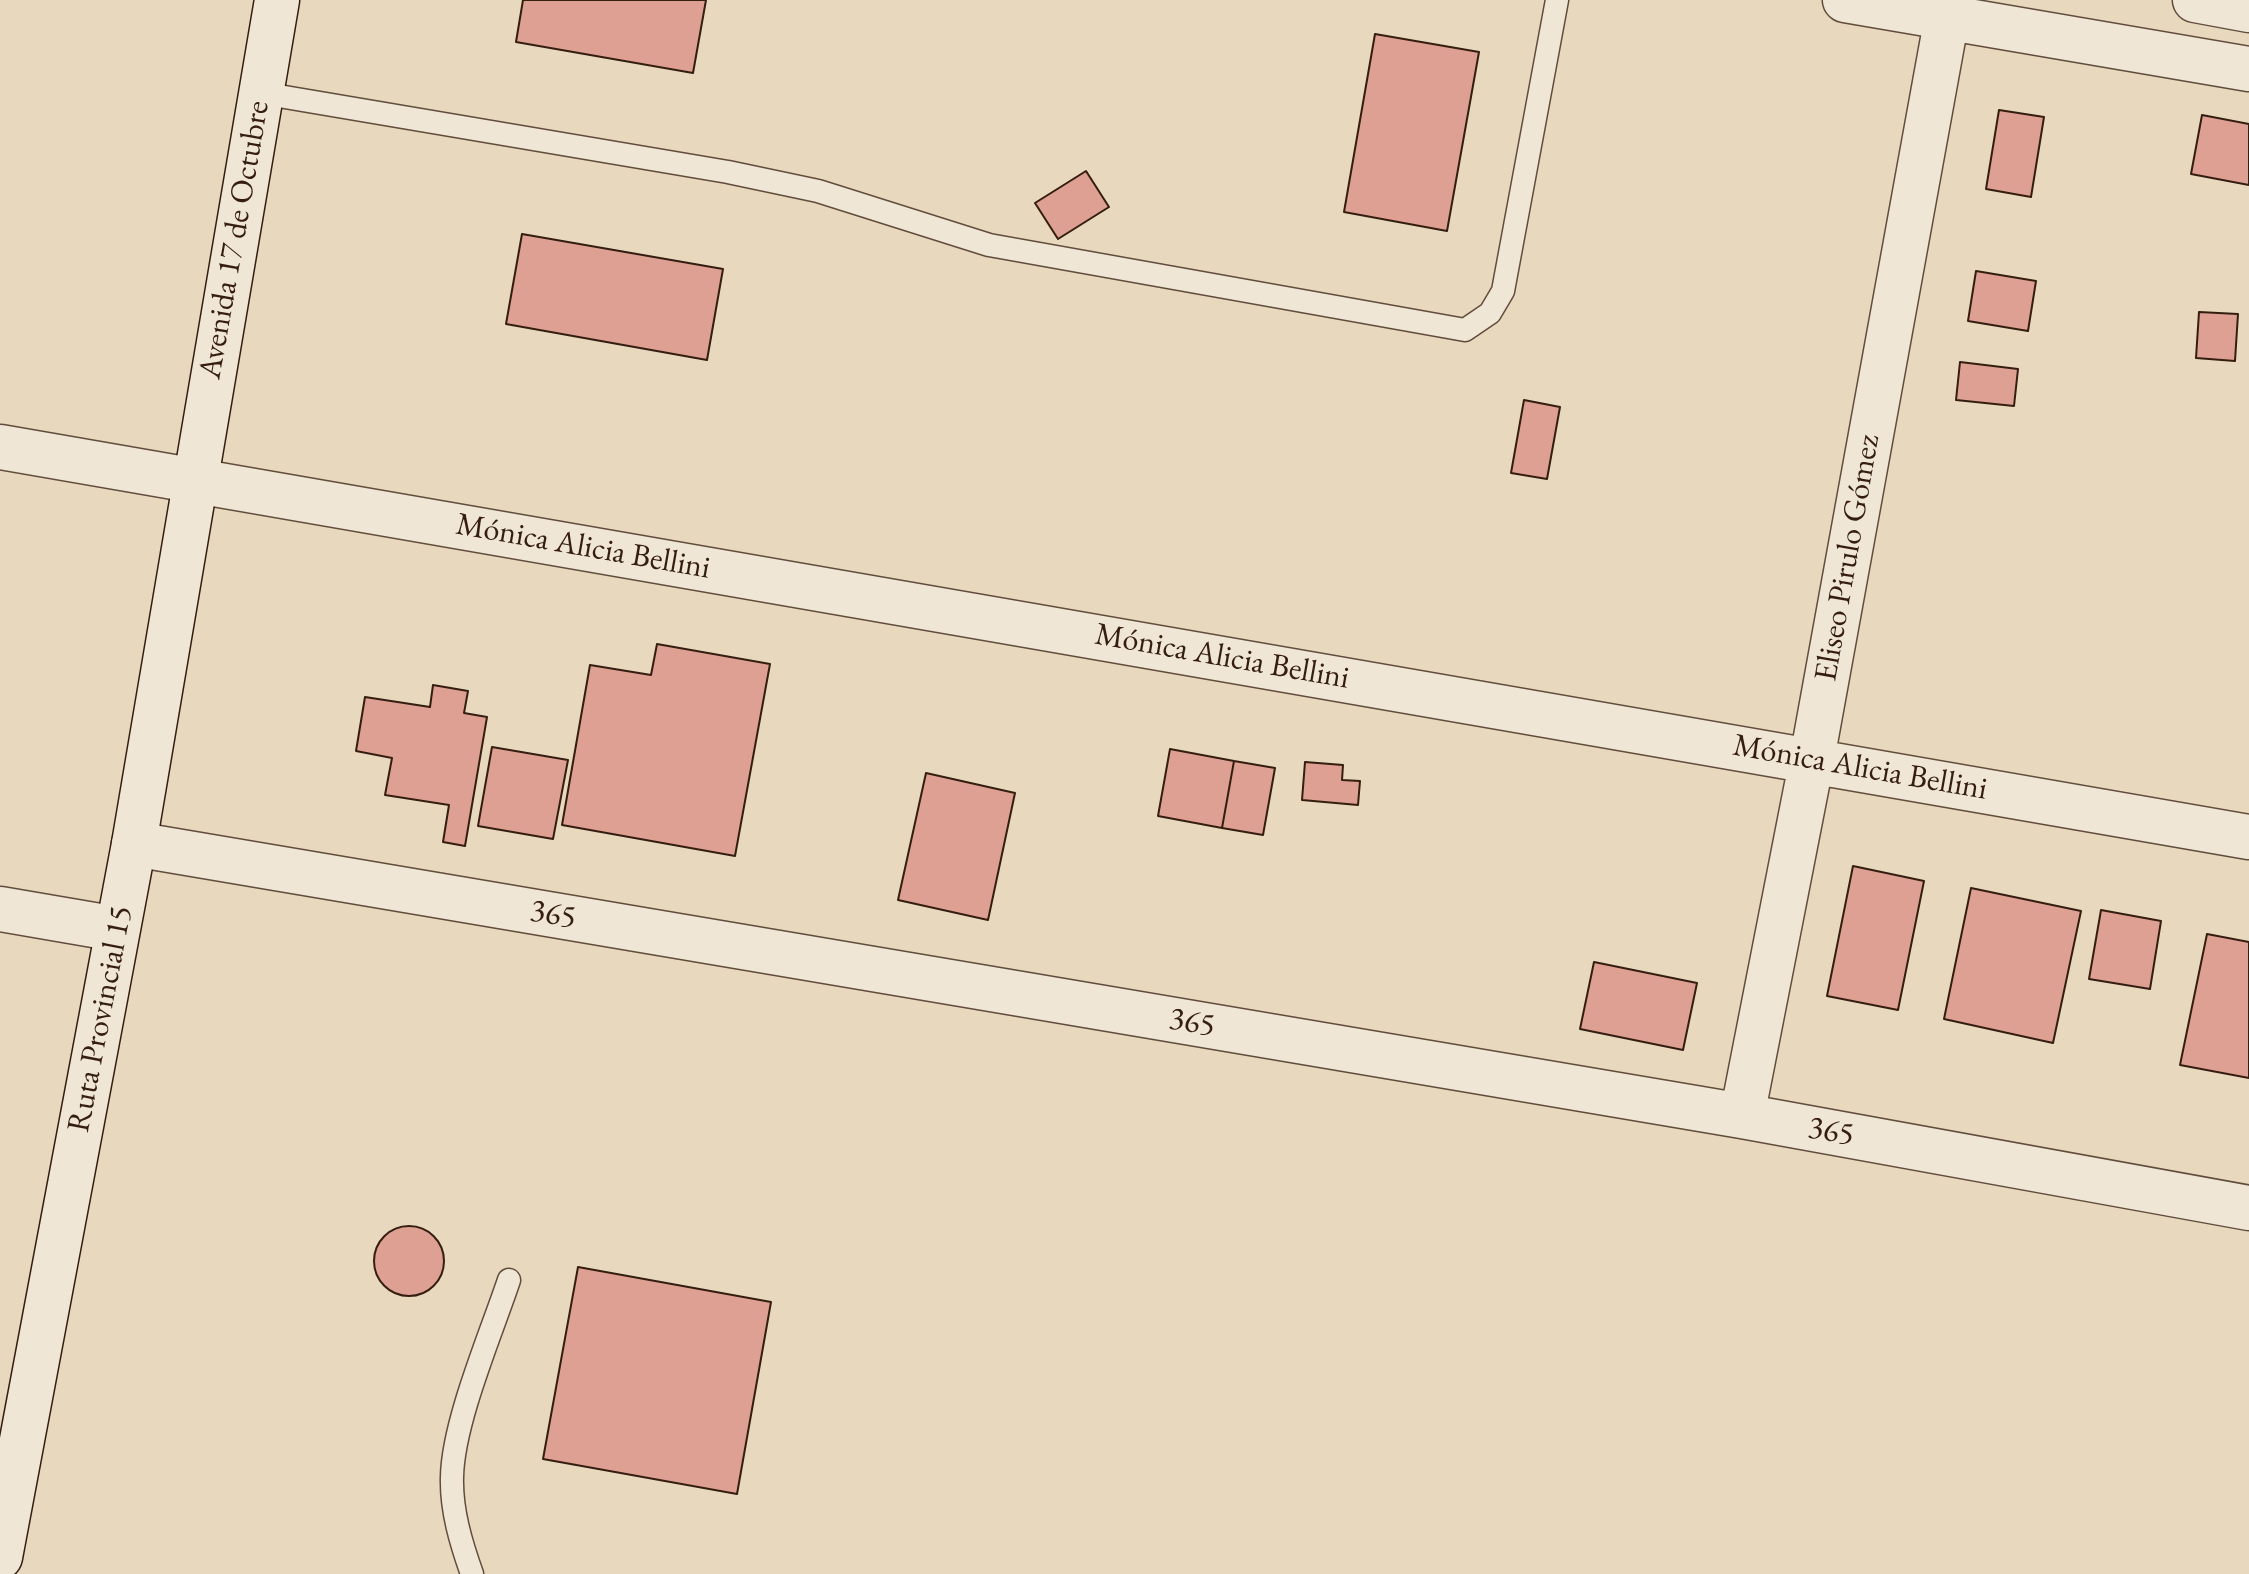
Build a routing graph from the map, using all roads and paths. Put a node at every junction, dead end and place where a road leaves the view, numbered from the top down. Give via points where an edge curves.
1 (277, 0) edge
2 (1557, 0) edge
3 (1845, 0) edge
4 (2195, 0) edge
5 (1946, 9) edge
6 (2249, 10) edge
7 (2249, 69) edge
8 (261, 93) junction
9 (0, 447) edge
10 (194, 480) junction
11 (1812, 759) junction
12 (2249, 837) edge
13 (134, 844) junction
14 (0, 909) edge
15 (117, 929) junction
16 (1742, 1116) junction
17 (2249, 1208) edge
18 (509, 1280) dead end
19 (0, 1557) edge
20 (472, 1574) edge

1 - 8 street, Avenida 17 de Octubre
2 - 8 lane via 1503,291 1490,313 1465,330 989,245 818,191 728,172
3 - 5 street
4 - 6 street
5 - 7 street
5 - 11 street, Eliseo Pirulo Gómez
8 - 10 street, Avenida 17 de Octubre
9 - 10 street, Mónica Alicia Bellini
10 - 11 street, Mónica Alicia Bellini
10 - 13 street, Ruta Provincial 15
11 - 12 street, Mónica Alicia Bellini
11 - 16 street, Eliseo Pirulo Gómez
13 - 15 street, Ruta Provincial 15
13 - 16 street, 365
14 - 15 street
15 - 19 street, Ruta Provincial 15
16 - 17 street, 365
18 - 20 lane via 457,1438 452,1477 458,1534

